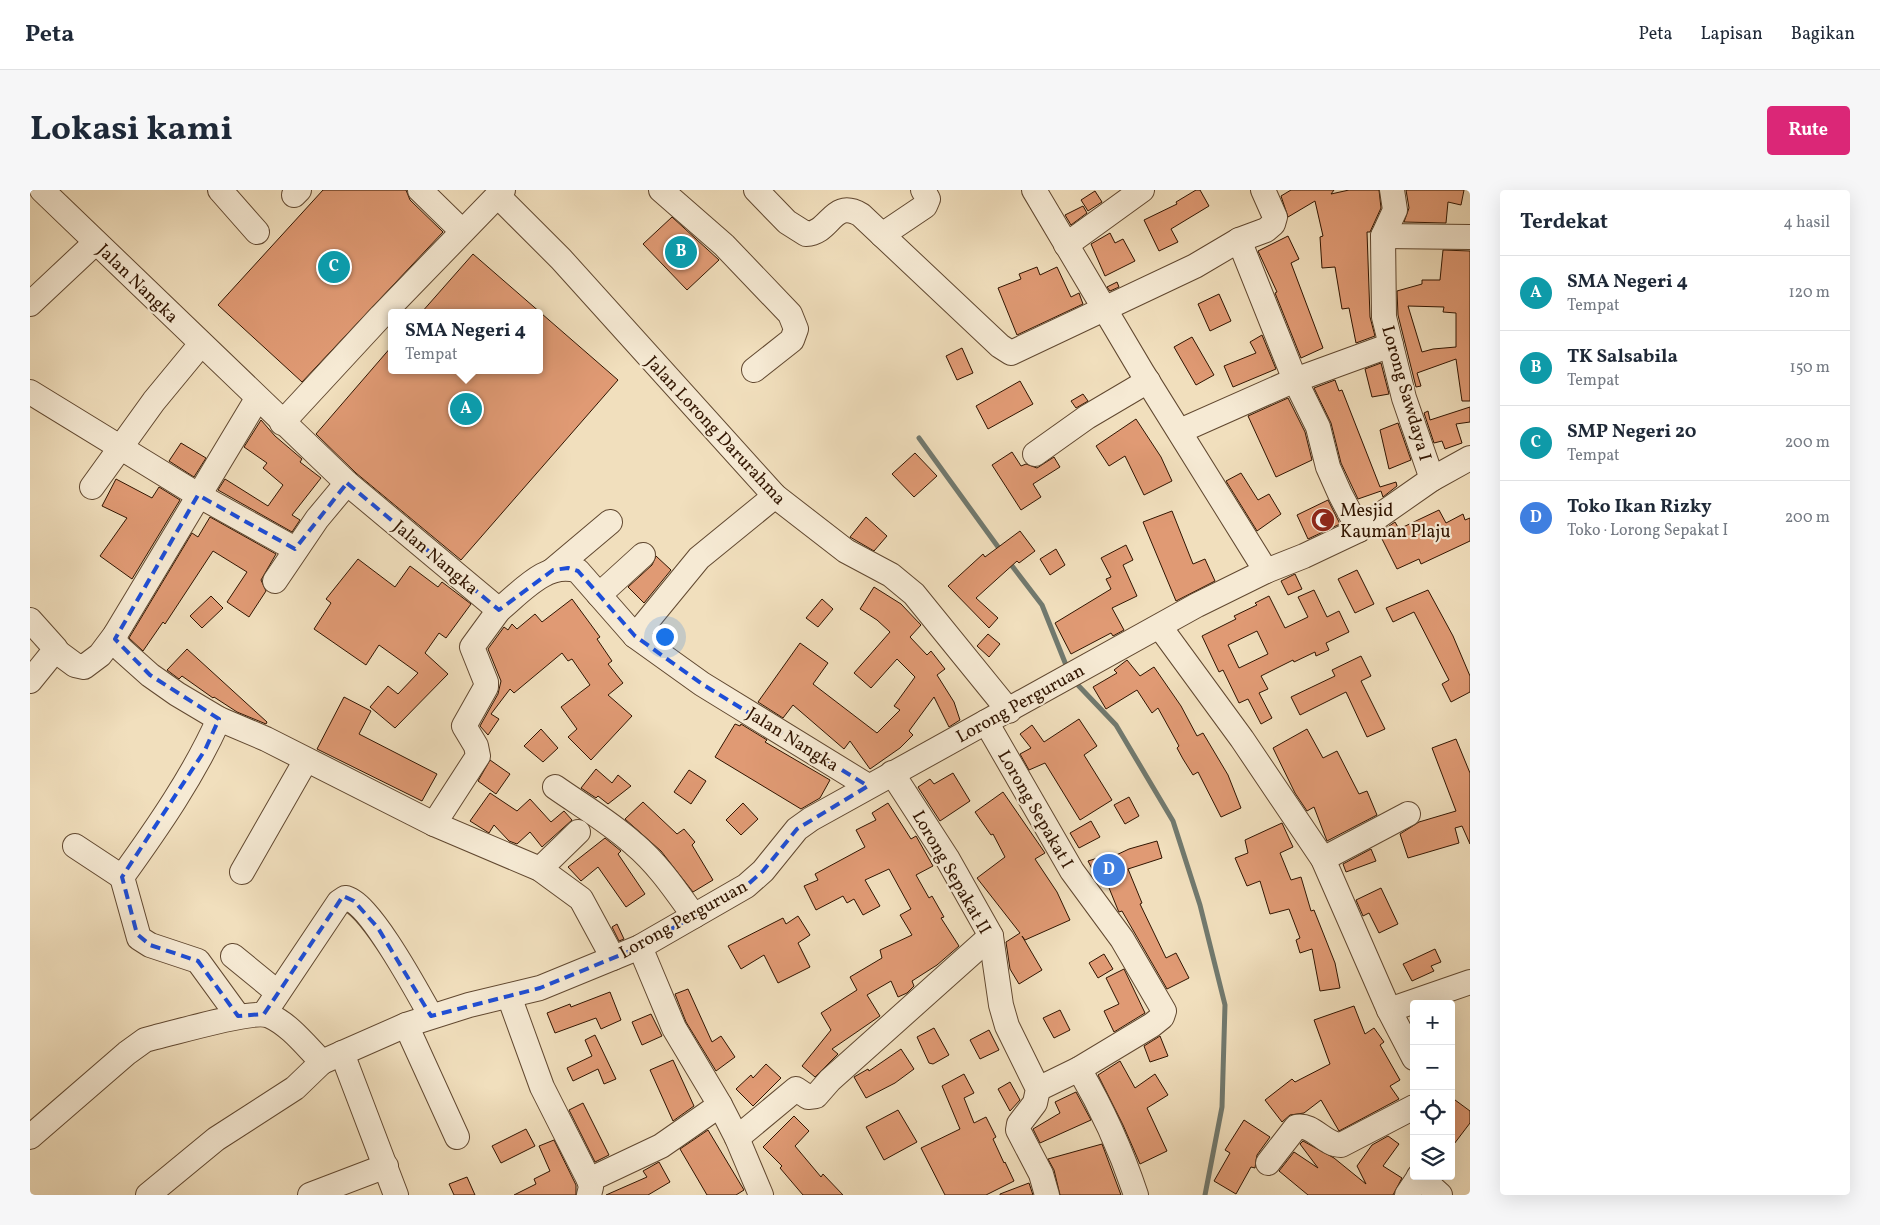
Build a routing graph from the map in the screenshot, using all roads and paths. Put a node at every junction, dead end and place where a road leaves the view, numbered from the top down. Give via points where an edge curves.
1 (34, 190) edge
2 (42, 190) edge
3 (420, 190) edge
4 (661, 190) edge
5 (756, 190) edge
6 (923, 190) edge
7 (1034, 190) edge
8 (1142, 190) edge
9 (1263, 190) edge
10 (1392, 190) edge
11 (222, 191) edge
12 (30, 193) edge
13 (501, 193) edge
14 (462, 231) junction
15 (257, 232) dead end
16 (882, 235) junction
17 (1383, 236) junction
18 (1470, 237) edge
19 (1239, 240) junction
20 (95, 243) junction
21 (1066, 245) junction
22 (30, 304) edge
23 (389, 309) edge
24 (1106, 309) junction
25 (388, 310) edge
26 (201, 344) junction
27 (1391, 344) junction
28 (754, 370) dead end
29 (1295, 380) junction
30 (1148, 381) junction
31 (30, 392) edge
32 (257, 399) junction
33 (282, 423) junction
34 (1180, 431) junction
35 (120, 448) junction
36 (1035, 454) dead end
37 (1470, 458) edge
38 (1432, 479) junction
39 (347, 483) junction
40 (92, 487) dead end
41 (198, 495) junction
42 (775, 496) junction
43 (610, 522) dead end
44 (1359, 530) junction
45 (295, 549) junction
46 (643, 555) dead end
47 (552, 570) junction
48 (1266, 570) junction
49 (274, 581) dead end
50 (599, 595) junction
51 (499, 610) junction
52 (30, 620) edge
53 (1160, 626) junction
54 (115, 636) junction
55 (635, 636) junction
56 (56, 650) junction
57 (30, 681) edge
58 (1009, 711) junction
59 (218, 719) junction
60 (986, 722) junction
61 (306, 760) junction
62 (892, 773) junction
63 (868, 786) junction
64 (555, 787) dead end
65 (1408, 814) dead end
66 (434, 824) junction
67 (578, 832) dead end
68 (75, 846) dead end
69 (1324, 859) junction
70 (540, 869) junction
71 (242, 872) dead end
72 (122, 876) junction
73 (694, 916) junction
74 (991, 936) junction
75 (640, 947) junction
76 (233, 956) dead end
77 (613, 958) junction
78 (1470, 982) edge
79 (277, 992) junction
80 (509, 996) junction
81 (1389, 1010) junction
82 (264, 1014) junction
83 (238, 1016) junction
84 (431, 1016) junction
85 (406, 1024) junction
86 (1410, 1050) edge
87 (332, 1057) junction
88 (1079, 1069) junction
89 (1038, 1089) junction
90 (720, 1105) junction
91 (1410, 1109) edge
92 (30, 1137) edge
93 (457, 1137) dead end
94 (737, 1138) junction
95 (1268, 1163) dead end
96 (386, 1166) junction
97 (1415, 1183) edge
98 (589, 1188) edge
99 (148, 1195) edge
100 (310, 1195) edge
101 (396, 1195) edge
102 (761, 1195) edge
103 (1048, 1195) edge
104 (1136, 1195) edge
105 (1440, 1195) edge

1 - 12 street
2 - 20 street, Jalan Nangka
3 - 14 street
4 - 28 street via 736,258 794,320 796,333 792,340
5 - 16 street via 787,222 806,234 816,231 844,210 861,215
6 - 16 street via 928,199 925,206
7 - 21 street
8 - 21 street
9 - 19 street via 1275,222 1266,230
10 - 17 street, Lorong Sawdaya I via 1394,210
11 - 15 street
13 - 14 street
13 - 42 street, Jalan Lorong Darurahma
14 - 23 street
16 - 24 street via 1006,351 1011,352
17 - 18 street
17 - 27 street, Lorong Sawdaya I via 1384,317
19 - 24 street via 1195,266
19 - 29 street
20 - 22 street
20 - 26 street, Jalan Nangka
21 - 24 street
24 - 30 street
25 - 33 street
26 - 32 street, Jalan Nangka
26 - 35 street
27 - 29 street
27 - 38 street, Lorong Sawdaya I via 1404,398
29 - 34 street
29 - 44 street via 1318,427 1328,467
30 - 34 street
30 - 36 street via 1087,417
31 - 35 street
32 - 33 street, Jalan Nangka
32 - 41 street
33 - 39 street, Jalan Nangka
34 - 48 street
35 - 40 street
35 - 41 street
37 - 38 street, Lorong Perguruan
38 - 44 street, Lorong Perguruan
39 - 45 street
39 - 51 street, Jalan Nangka
41 - 45 street
41 - 54 street
42 - 55 street via 699,558
42 - 58 street, Jalan Lorong Darurahma via 846,551 902,583 939,623
43 - 47 street
44 - 48 street, Lorong Perguruan
45 - 49 street
46 - 50 street
47 - 50 street, Jalan Nangka via 568,568 578,571
47 - 51 street
48 - 53 street, Lorong Perguruan
50 - 55 street, Jalan Nangka
51 - 66 street via 472,647 486,687 464,726 478,756
52 - 56 street
53 - 58 street, Lorong Perguruan
53 - 69 street
54 - 56 street via 92,663 84,667 75,665
54 - 59 street via 122,650 150,675
55 - 63 street, Jalan Nangka via 702,684
56 - 57 street
58 - 60 street, Lorong Perguruan
59 - 61 street
59 - 72 street via 205,750
60 - 62 street, Lorong Perguruan
60 - 88 street, Lorong Sepakat I via 1072,871 1122,940 1162,1006 1163,1014 1155,1023
61 - 66 street
61 - 71 street
62 - 63 street, Lorong Perguruan
62 - 74 street, Lorong Sepakat II via 947,858
63 - 73 street, Lorong Perguruan via 797,829 756,879
64 - 73 street via 603,818 636,845
65 - 69 street
66 - 70 street
67 - 70 street
68 - 72 street
69 - 81 street
70 - 77 street via 581,900
72 - 83 street via 140,938 150,945 198,961
73 - 75 street, Lorong Perguruan
74 - 89 street, Lorong Sepakat II via 1007,1026
74 - 94 street via 844,1066 816,1096 808,1097 796,1089
75 - 77 street, Lorong Perguruan
75 - 90 street via 674,1028
76 - 79 street
77 - 80 street, Lorong Perguruan via 540,988
78 - 81 street
79 - 82 street
79 - 84 street via 339,902 348,898 378,928
80 - 84 street, Lorong Perguruan
80 - 98 street via 542,1087
81 - 86 street
82 - 83 street
82 - 87 street
83 - 92 street via 145,1040 103,1072
84 - 85 street, Lorong Perguruan
85 - 87 street, Lorong Perguruan
85 - 93 street
87 - 96 street
87 - 99 street, Lorong Perguruan via 295,1088 216,1139
88 - 89 street, Lorong Sepakat I
88 - 104 street via 1102,1108
89 - 103 street via 1035,1103 1018,1130
90 - 94 street
90 - 98 street via 661,1146
91 - 95 street via 1341,1145 1329,1143 1305,1127 1296,1127
94 - 102 street
96 - 100 street
96 - 101 street
97 - 105 street

